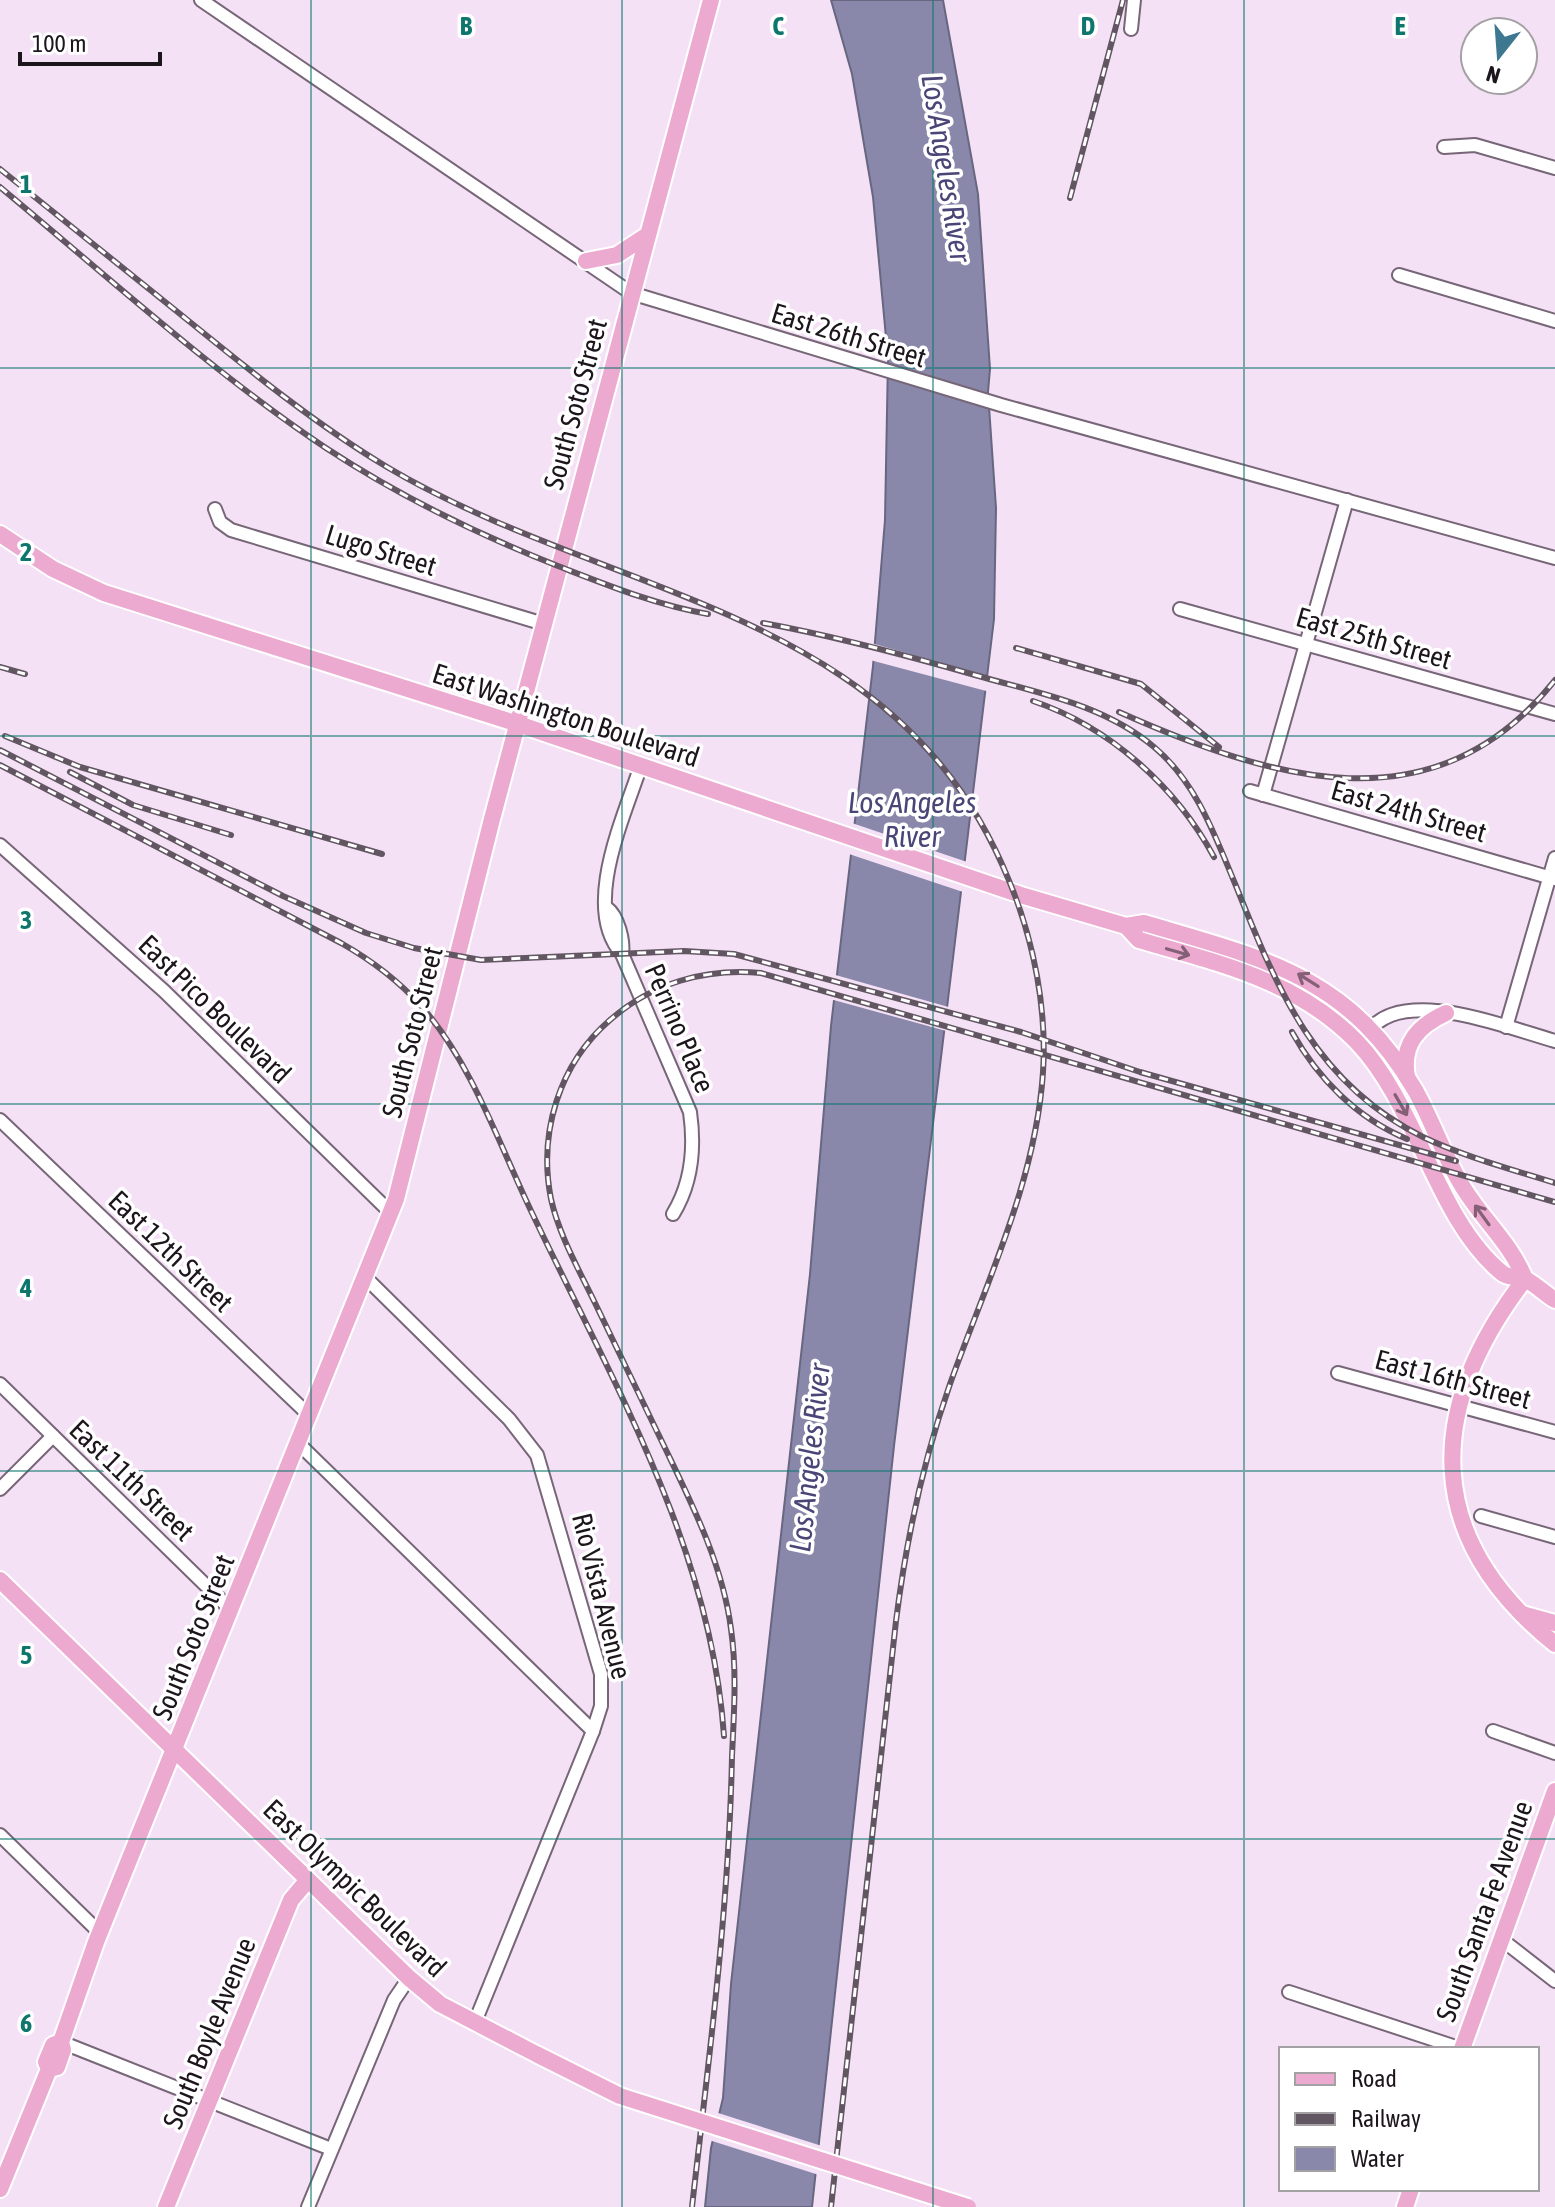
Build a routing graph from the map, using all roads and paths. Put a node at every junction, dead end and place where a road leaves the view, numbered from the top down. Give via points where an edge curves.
1 (201, 0) edge
2 (711, 0) edge
3 (1134, 0) edge
4 (1131, 29) dead end
5 (1444, 147) dead end
6 (1555, 168) edge
7 (646, 236) junction
8 (586, 261) junction
9 (1399, 275) dead end
10 (631, 293) junction
11 (1555, 321) edge
12 (1347, 500) junction
13 (215, 509) dead end
14 (0, 534) edge
15 (1555, 558) edge
16 (1180, 609) dead end
17 (544, 624) junction
18 (1306, 644) junction
19 (1555, 714) edge
20 (518, 724) junction
21 (641, 765) junction
22 (0, 845) edge
23 (1555, 858) edge
24 (1552, 878) edge
25 (1126, 926) junction
26 (1446, 1013) junction
27 (1506, 1027) junction
28 (1369, 1029) junction
29 (1356, 1041) junction
30 (1555, 1041) edge
31 (1407, 1078) junction
32 (0, 1120) edge
33 (391, 1213) junction
34 (673, 1214) dead end
35 (365, 1277) junction
36 (1525, 1279) junction
37 (1555, 1300) edge
38 (1338, 1373) dead end
39 (0, 1384) edge
40 (1457, 1405) junction
41 (310, 1416) junction
42 (1555, 1432) edge
43 (53, 1436) junction
44 (299, 1444) junction
45 (0, 1489) edge
46 (1481, 1516) dead end
47 (1555, 1537) edge
48 (0, 1580) edge
49 (231, 1610) junction
50 (1517, 1612) junction
51 (1555, 1623) edge
52 (1555, 1644) edge
53 (593, 1731) junction
54 (1493, 1731) dead end
55 (174, 1751) junction
56 (1555, 1753) edge
57 (1555, 1791) edge
58 (0, 1835) edge
59 (307, 1881) junction
60 (100, 1933) junction
61 (1501, 1939) junction
62 (409, 1978) junction
63 (1555, 1981) edge
64 (1289, 1992) dead end
65 (475, 2022) junction
66 (61, 2042) junction
67 (1456, 2047) edge
68 (1463, 2047) edge
69 (209, 2101) junction
70 (331, 2149) junction
71 (0, 2189) edge
72 (166, 2207) edge
73 (308, 2207) edge
74 (968, 2207) edge

1 - 8 street, East 26th Street
2 - 7 main road, South Soto Street
3 - 4 street
5 - 6 street via 1475,145
7 - 8 main road via 617,255
7 - 10 main road, South Soto Street
8 - 10 street, East 26th Street
9 - 11 street
10 - 12 street, East 26th Street via 1001,405
10 - 17 main road, South Soto Street
12 - 15 street, East 26th Street
12 - 18 street
13 - 17 street, Lugo Street via 231,530
14 - 20 main road, East Washington Boulevard via 53,569 104,593
16 - 18 street, East 25th Street
17 - 20 main road, South Soto Street
18 - 19 street, East 25th Street
18 - 24 street, East 24th Street via 1257,793
20 - 21 main road, East Washington Boulevard
20 - 33 main road, South Soto Street
21 - 25 main road, East Washington Boulevard
21 - 34 street, Perrino Place via 610,861 607,908 613,912 624,944 622,954 690,1112 686,1191
22 - 33 street, East Pico Boulevard via 164,991
23 - 24 street
24 - 27 street
28 -> 25 main road, East Washington Boulevard via 1334,998 1282,965 1144,923
25 -> 29 main road, East Washington Boulevard via 1139,940 1272,981 1307,1001
26 - 27 street
26 - 28 street via 1392,1014
26 - 31 main road via 1412,1037
27 - 30 street
28 - 29 street
28 - 31 main road, East Washington Boulevard
29 -> 36 main road, East Washington Boulevard via 1391,1088 1445,1194 1482,1250 1504,1275
36 -> 31 main road, East Washington Boulevard via 1517,1259 1460,1183
32 - 41 street, East 12th Street
33 - 35 main road, South Soto Street
35 - 41 main road, South Soto Street
35 - 53 street, Rio Vista Avenue via 509,1419 537,1455 601,1674 601,1706
36 - 37 main road, East Washington Boulevard
36 - 40 main road via 1474,1360
38 - 40 street, East 16th Street
39 - 43 street, East 11th Street
40 - 42 street, East 16th Street
40 - 50 main road via 1451,1460 1460,1513 1481,1562
41 - 44 main road, South Soto Street
43 - 45 street
43 - 49 street, East 11th Street
44 - 49 main road, South Soto Street
44 - 53 street
46 - 47 street
48 - 55 main road, East Olympic Boulevard
49 - 55 main road, South Soto Street
50 - 51 main road
50 - 52 main road
53 - 65 street, Rio Vista Avenue
54 - 56 street
55 - 59 main road, East Olympic Boulevard
55 - 60 main road, South Soto Street
57 - 61 main road, South Santa Fe Avenue
58 - 60 street
59 - 62 main road, East Olympic Boulevard
59 - 69 main road, South Boyle Avenue via 291,1900
60 - 66 main road, South Soto Street
61 - 63 street
61 - 68 main road, South Santa Fe Avenue
62 - 65 main road, East Olympic Boulevard via 440,2004
62 - 70 street via 394,2000
64 - 67 street
65 - 74 main road, East Olympic Boulevard, bridge via 620,2096
66 - 69 street
66 - 71 main road, South Soto Street via 53,2045 46,2062 49,2069
69 - 70 street
69 - 72 main road, South Boyle Avenue
70 - 73 street

